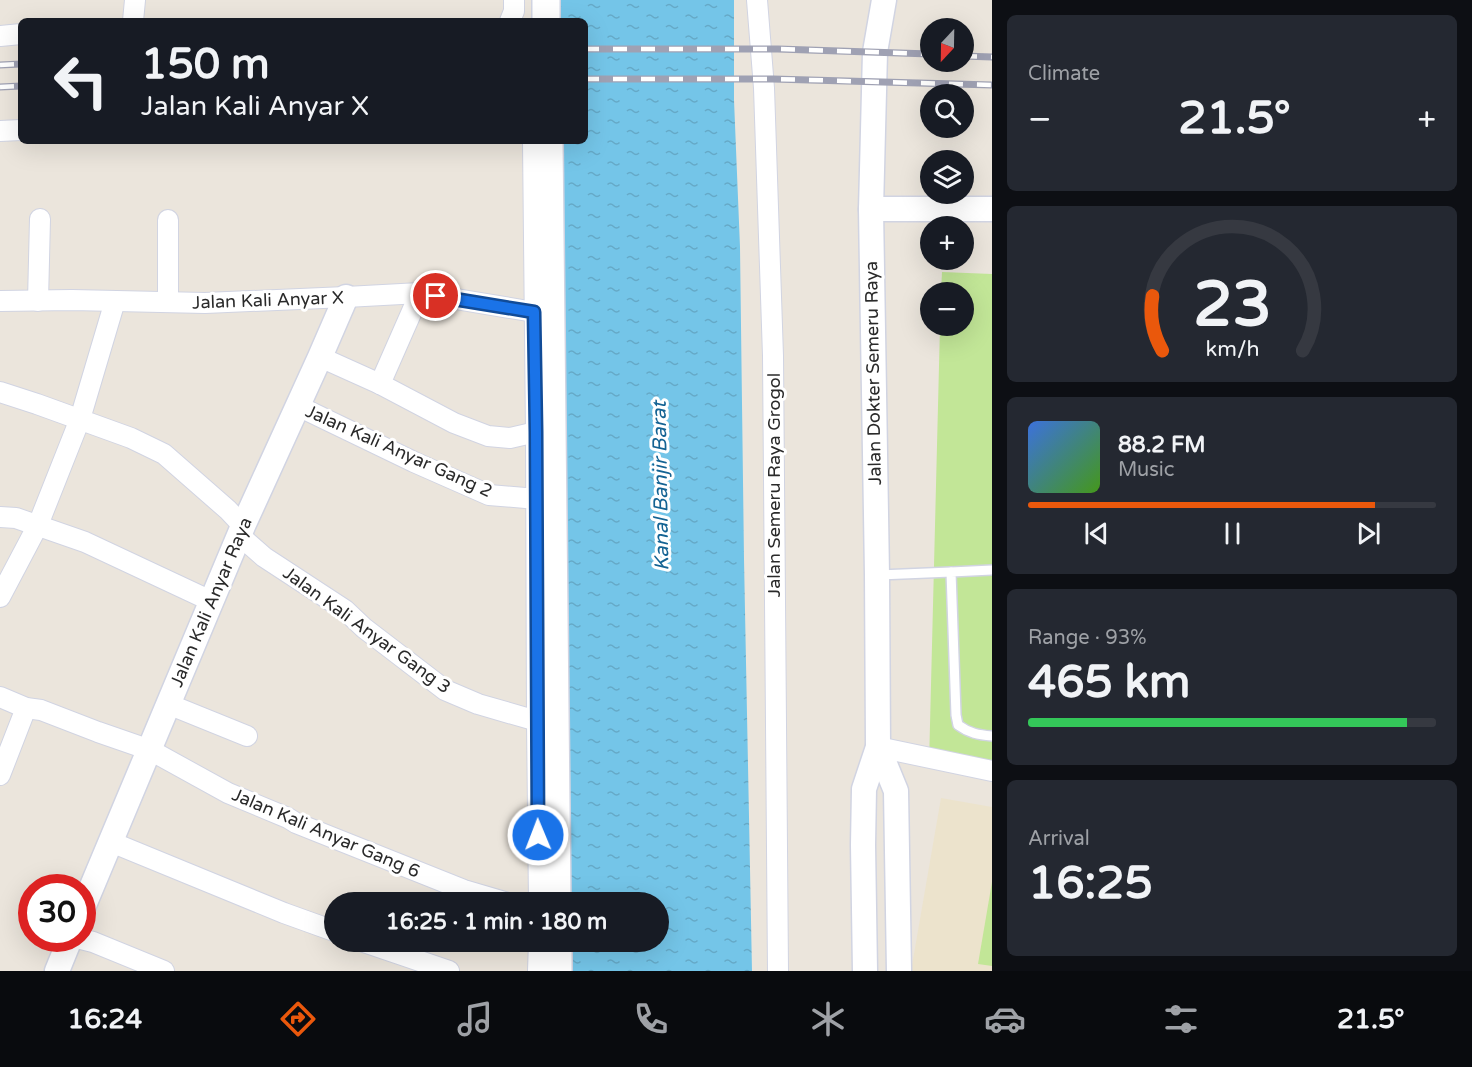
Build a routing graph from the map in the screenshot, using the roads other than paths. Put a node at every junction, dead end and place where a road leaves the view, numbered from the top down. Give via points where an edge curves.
1 (135, 0) edge
2 (514, 0) edge
3 (546, 0) edge
4 (757, 0) edge
5 (884, 0) edge
6 (133, 18) edge
7 (511, 18) edge
8 (546, 18) edge
9 (18, 34) edge
10 (0, 36) edge
11 (0, 130) edge
12 (18, 130) edge
13 (533, 144) edge
14 (549, 144) edge
15 (871, 209) junction
16 (992, 209) edge
17 (40, 219) dead end
18 (168, 220) dead end
19 (420, 293) junction
20 (346, 297) junction
21 (0, 301) edge
22 (38, 301) junction
23 (115, 301) junction
24 (168, 302) junction
25 (534, 312) junction
26 (320, 357) junction
27 (380, 384) junction
28 (0, 392) edge
29 (298, 406) junction
30 (80, 419) junction
31 (536, 432) junction
32 (537, 500) junction
33 (0, 517) edge
34 (38, 525) junction
35 (241, 530) junction
36 (992, 570) edge
37 (951, 572) junction
38 (877, 575) junction
39 (0, 597) edge
40 (211, 601) junction
41 (0, 697) edge
42 (168, 704) junction
43 (26, 708) junction
44 (537, 721) junction
45 (247, 736) dead end
46 (992, 736) edge
47 (878, 747) junction
48 (150, 750) junction
49 (992, 771) edge
50 (0, 775) edge
51 (111, 842) junction
52 (96, 877) edge
53 (471, 892) edge
54 (539, 892) edge
55 (557, 892) edge
56 (324, 927) edge
57 (96, 943) edge
58 (65, 952) edge
59 (393, 952) edge
60 (538, 952) edge
61 (558, 952) edge
62 (57, 971) edge
63 (164, 971) edge
64 (449, 971) edge
65 (538, 971) edge
66 (558, 971) edge
67 (778, 971) edge
68 (865, 971) edge
69 (898, 971) edge

1 - 6 street
2 - 7 street
3 - 8 main road
4 - 67 street, Jalan Semeru Raya Grogol via 764,88 773,356
5 - 15 street, Jalan Dokter Semeru Raya via 875,52
9 - 10 street
11 - 12 street
13 - 25 street
14 - 55 main road
15 - 16 street
15 - 38 street, Jalan Dokter Semeru Raya
17 - 22 street
18 - 24 street
19 - 20 street, Jalan Kali Anyar X
19 - 25 street, Jalan Kali Anyar X
19 - 27 street
20 - 24 street, Jalan Kali Anyar X
20 - 26 street, Jalan Kali Anyar Raya
21 - 22 street, Jalan Kali Anyar X
22 - 23 street, Jalan Kali Anyar X
23 - 24 street, Jalan Kali Anyar X
23 - 30 street
25 - 31 street
26 - 27 street
26 - 29 street, Jalan Kali Anyar Raya
27 - 31 street via 454,423 488,436 510,438
28 - 30 street, Jalan Kali Anyar Gang 3
29 - 32 street, Jalan Kali Anyar Gang 2 via 489,495
29 - 35 street, Jalan Kali Anyar Raya
30 - 34 street
30 - 35 street, Jalan Kali Anyar Gang 3 via 164,454 228,510
31 - 32 street
32 - 44 street
33 - 34 street
34 - 39 street
34 - 40 street via 85,542
35 - 40 street, Jalan Kali Anyar Raya
35 - 44 street, Jalan Kali Anyar Gang 3 via 264,557 345,610 445,690
36 - 37 lane
37 - 38 lane
37 - 46 lane via 958,725 978,735
38 - 47 street, Jalan Dokter Semeru Raya
40 - 42 street, Jalan Kali Anyar Raya
41 - 43 street, Jalan Kali Anyar Gang 6
42 - 45 street
42 - 48 street, Jalan Kali Anyar Raya
43 - 48 street, Jalan Kali Anyar Gang 6
43 - 50 street
44 - 54 street
47 - 49 street
47 - 68 street, Jalan Dokter Semeru Raya via 864,789
47 - 69 street, Jalan Dokter Semeru Raya via 896,791
48 - 51 street, Jalan Kali Anyar Raya
48 - 53 street, Jalan Kali Anyar Gang 6 via 228,793
51 - 52 street, Jalan Kali Anyar Raya
51 - 56 street
57 - 63 street
58 - 62 street
59 - 64 street
60 - 65 street
61 - 66 main road

